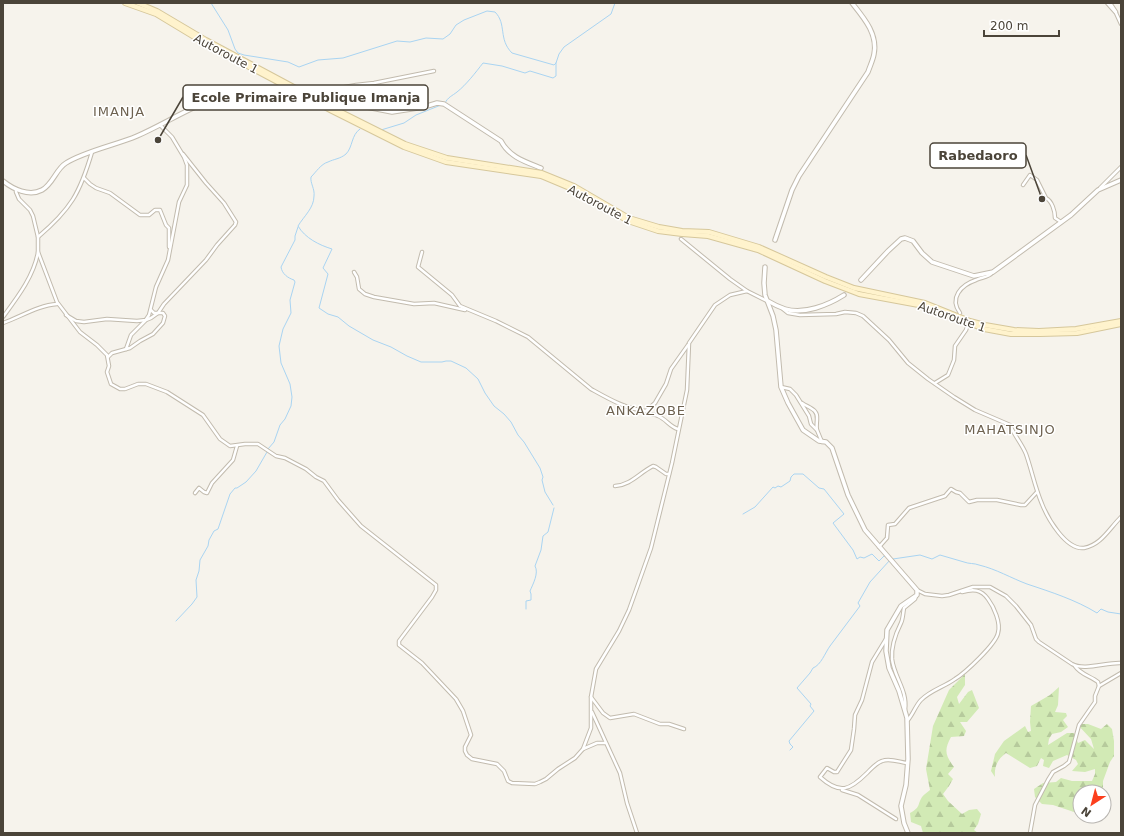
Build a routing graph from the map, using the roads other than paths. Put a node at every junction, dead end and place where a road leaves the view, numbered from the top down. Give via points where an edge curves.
1 (126, 3) edge
2 (138, 3) edge
3 (852, 3) edge
4 (1107, 3) edge
5 (1110, 3) edge
6 (1116, 13) junction
7 (1121, 24) edge
8 (434, 71) dead end
9 (296, 94) dead end
10 (321, 98) joint
11 (160, 125) junction
12 (92, 152) junction
13 (183, 154) junction
14 (1121, 167) edge
15 (541, 168) dead end
16 (84, 178) junction
17 (1121, 180) edge
18 (3, 181) edge
19 (1023, 185) dead end
20 (16, 190) junction
21 (1098, 190) junction
22 (1062, 222) junction
23 (38, 237) junction
24 (681, 239) dead end
25 (775, 240) dead end
26 (170, 250) junction
27 (38, 252) junction
28 (422, 252) dead end
29 (765, 268) dead end
30 (354, 272) dead end
31 (993, 272) junction
32 (861, 280) dead end
33 (747, 291) junction
34 (844, 295) dead end
35 (768, 302) junction
36 (58, 304) junction
37 (779, 307) junction
38 (466, 309) junction
39 (151, 310) junction
40 (158, 313) junction
41 (960, 313) dead end
42 (66, 315) junction
43 (3, 317) edge
44 (146, 320) junction
45 (1121, 321) edge
46 (3, 323) edge
47 (1121, 324) edge
48 (967, 327) dead end
49 (689, 342) junction
50 (126, 349) junction
51 (108, 358) junction
52 (934, 382) junction
53 (781, 387) junction
54 (800, 402) junction
55 (646, 411) junction
56 (678, 429) junction
57 (817, 430) junction
58 (822, 442) junction
59 (238, 446) junction
60 (670, 474) junction
61 (615, 486) dead end
62 (195, 492) dead end
63 (1037, 492) junction
64 (1121, 518) edge
65 (879, 546) junction
66 (917, 590) junction
67 (957, 593) junction
68 (917, 595) junction
69 (887, 639) junction
70 (1121, 663) edge
71 (1074, 666) junction
72 (1121, 673) edge
73 (1099, 686) junction
74 (591, 697) junction
75 (905, 710) junction
76 (591, 711) junction
77 (907, 721) junction
78 (684, 729) dead end
79 (606, 744) junction
80 (583, 749) junction
81 (907, 763) junction
82 (840, 790) junction
83 (896, 819) dead end
84 (637, 833) edge
85 (908, 833) edge
86 (1030, 833) edge

1 - 47 main road, Autoroute 1 via 156,14 204,43 404,147 446,162 541,176 572,189 628,221 658,231 708,236 758,250 859,294 924,306 984,329 1011,334 1077,333
2 - 45 main road, Autoroute 1 via 405,144 447,158 542,173 574,186 629,218 658,227 709,232 759,247 854,288 925,303 985,326 1039,331 1076,329
3 - 25 street via 868,23 874,54 868,72 799,176
4 - 6 street
5 - 6 street
6 - 7 street
8 - 10 street via 318,92
9 - 11 street via 247,92 232,95 201,105
10 - 15 street via 392,112 437,103 444,104 494,136 506,151
11 - 12 street
11 - 13 street
12 - 16 street
12 - 20 street via 60,167 42,191 31,193
13 - 26 street via 187,165 187,185 179,202
13 - 40 street via 224,203 236,222
14 - 21 street
16 - 23 street via 76,197 64,214
16 - 26 street via 140,215 160,210 169,228
17 - 21 street
18 - 20 street
19 - 22 street via 1030,175 1037,180 1055,211 1056,218
20 - 23 street via 19,199 33,216
21 - 22 street
22 - 31 street
23 - 27 street
24 - 33 street
26 - 39 street via 156,287
27 - 36 street
27 - 43 street via 23,288
28 - 38 street via 418,266
29 - 35 street via 764,283
30 - 38 street via 359,289 370,296 414,304 434,303
31 - 32 street via 974,276 932,262 913,241 905,238 892,247
31 - 41 street via 968,284 957,295 955,304
33 - 35 street
33 - 49 street via 730,295 715,305
34 - 37 street via 812,309 786,310
35 - 37 street
35 - 53 street via 776,330
36 - 42 street
36 - 46 street
37 - 52 street via 788,313 800,315 845,312 863,316 889,340 908,363
38 - 55 street via 528,337 603,396 626,407
39 - 40 street
39 - 44 street
40 - 44 street
40 - 50 street via 163,313 165,318 158,330
42 - 44 street via 84,322 107,319
42 - 51 street
44 - 50 street via 131,335
48 - 52 street via 955,346 954,360 948,375
49 - 55 street via 655,403
49 - 56 street via 687,390
50 - 51 street via 112,353
51 - 59 street via 107,372 111,384 125,389 146,384 163,390 203,415 224,443 232,447
52 - 63 street via 975,410 1010,425 1025,453
53 - 54 street via 790,389
53 - 58 street via 803,430
54 - 57 street via 809,416 810,424
54 - 57 street via 816,412
55 - 56 street
56 - 60 street
57 - 58 street
58 - 65 street via 826,442 832,448 853,506 868,535
59 - 62 street via 233,460 212,483 207,493 199,488
59 - 80 street via 258,444 323,480 361,526 436,585 432,597 398,643 422,663 456,699 471,735 465,751 470,758 496,764 512,784 535,784 576,758
60 - 61 street via 653,466 630,482
60 - 74 street via 652,548 634,600 596,669
63 - 64 street via 1056,529 1076,548 1097,544
63 - 65 street via 1025,505 1021,505 997,500 969,502 960,493 951,489 945,496 907,509 895,524 888,525 887,538
65 - 66 street
66 - 67 street via 925,594 942,596
66 - 68 street
67 - 71 street via 973,587 996,589 1016,606 1031,625 1039,642
67 - 77 street via 978,590 984,594 990,601 998,621 997,637 966,671 921,700
68 - 69 street via 900,606 887,630
68 - 75 street via 904,608 892,651 893,664 905,697
69 - 75 street via 889,668
69 - 82 street via 872,662 862,700 855,715 851,750 837,772 827,768 820,777
70 - 71 street
71 - 73 street via 1096,681
72 - 73 street
73 - 86 street via 1094,705 1079,725 1069,762 1053,772 1036,802
74 - 76 street
74 - 78 street via 610,718 634,714 660,724
75 - 77 street
76 - 79 street
76 - 80 street via 591,728
77 - 81 street
79 - 80 street via 597,743
79 - 84 street via 620,773
81 - 82 street via 883,761 873,766 852,787
81 - 85 street via 906,785 900,806
82 - 83 street via 858,795

